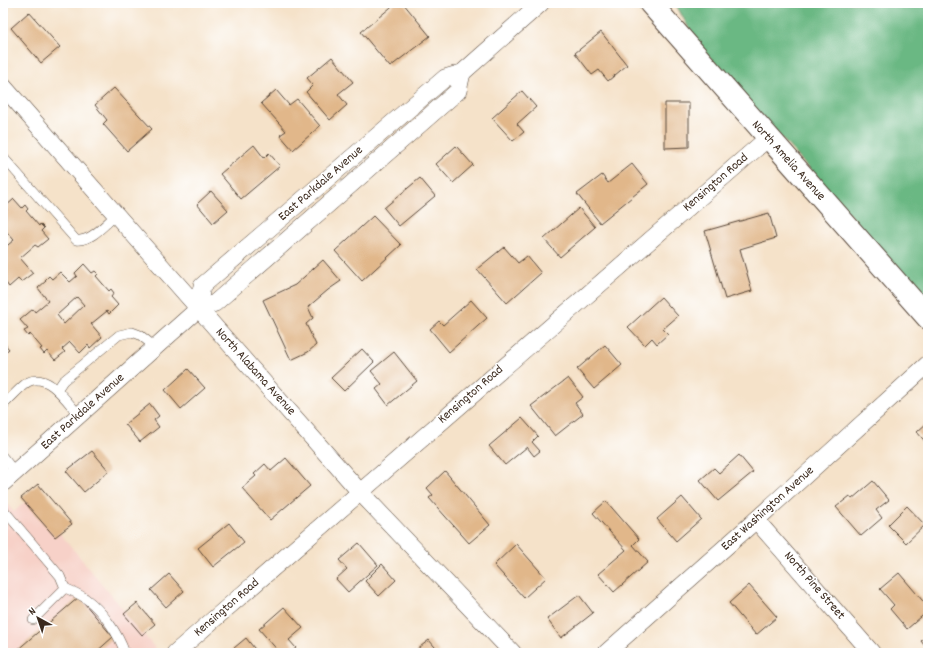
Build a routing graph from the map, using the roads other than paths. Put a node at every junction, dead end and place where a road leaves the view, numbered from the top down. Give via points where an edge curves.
1 (540, 3) edge
2 (650, 3) edge
3 (3, 86) edge
4 (768, 138) junction
5 (3, 158) edge
6 (116, 215) junction
7 (198, 308) junction
8 (928, 318) edge
9 (155, 347) junction
10 (928, 364) edge
11 (57, 390) junction
12 (3, 405) edge
13 (79, 415) junction
14 (3, 457) edge
15 (9, 477) edge
16 (360, 492) junction
17 (3, 509) edge
18 (756, 520) junction
19 (66, 588) junction
20 (33, 620) dead end
21 (125, 653) edge
22 (174, 653) edge
23 (513, 653) edge
24 (606, 653) edge
25 (872, 653) edge

1 - 7 street, East Parkdale Avenue via 462,73 445,78 202,286
2 - 4 main road, North Amelia Avenue
3 - 6 street, North Alabama Avenue
4 - 8 main road, North Amelia Avenue
4 - 16 street, Kensington Road
5 - 6 lane via 76,240 89,238
6 - 7 street, North Alabama Avenue
7 - 9 street, East Parkdale Avenue
7 - 16 street, North Alabama Avenue
9 - 11 lane via 132,332 119,335 63,381
9 - 13 street, East Parkdale Avenue
10 - 18 street, East Washington Avenue
11 - 12 lane via 52,384 40,380 28,382
11 - 13 lane
13 - 15 street, East Parkdale Avenue
14 - 15 lane
16 - 22 street, Kensington Road
16 - 23 street, North Alabama Avenue
17 - 19 lane via 60,576
18 - 24 street, East Washington Avenue
18 - 25 street, North Pine Street
19 - 20 lane
19 - 21 lane via 85,598 102,614 121,641

